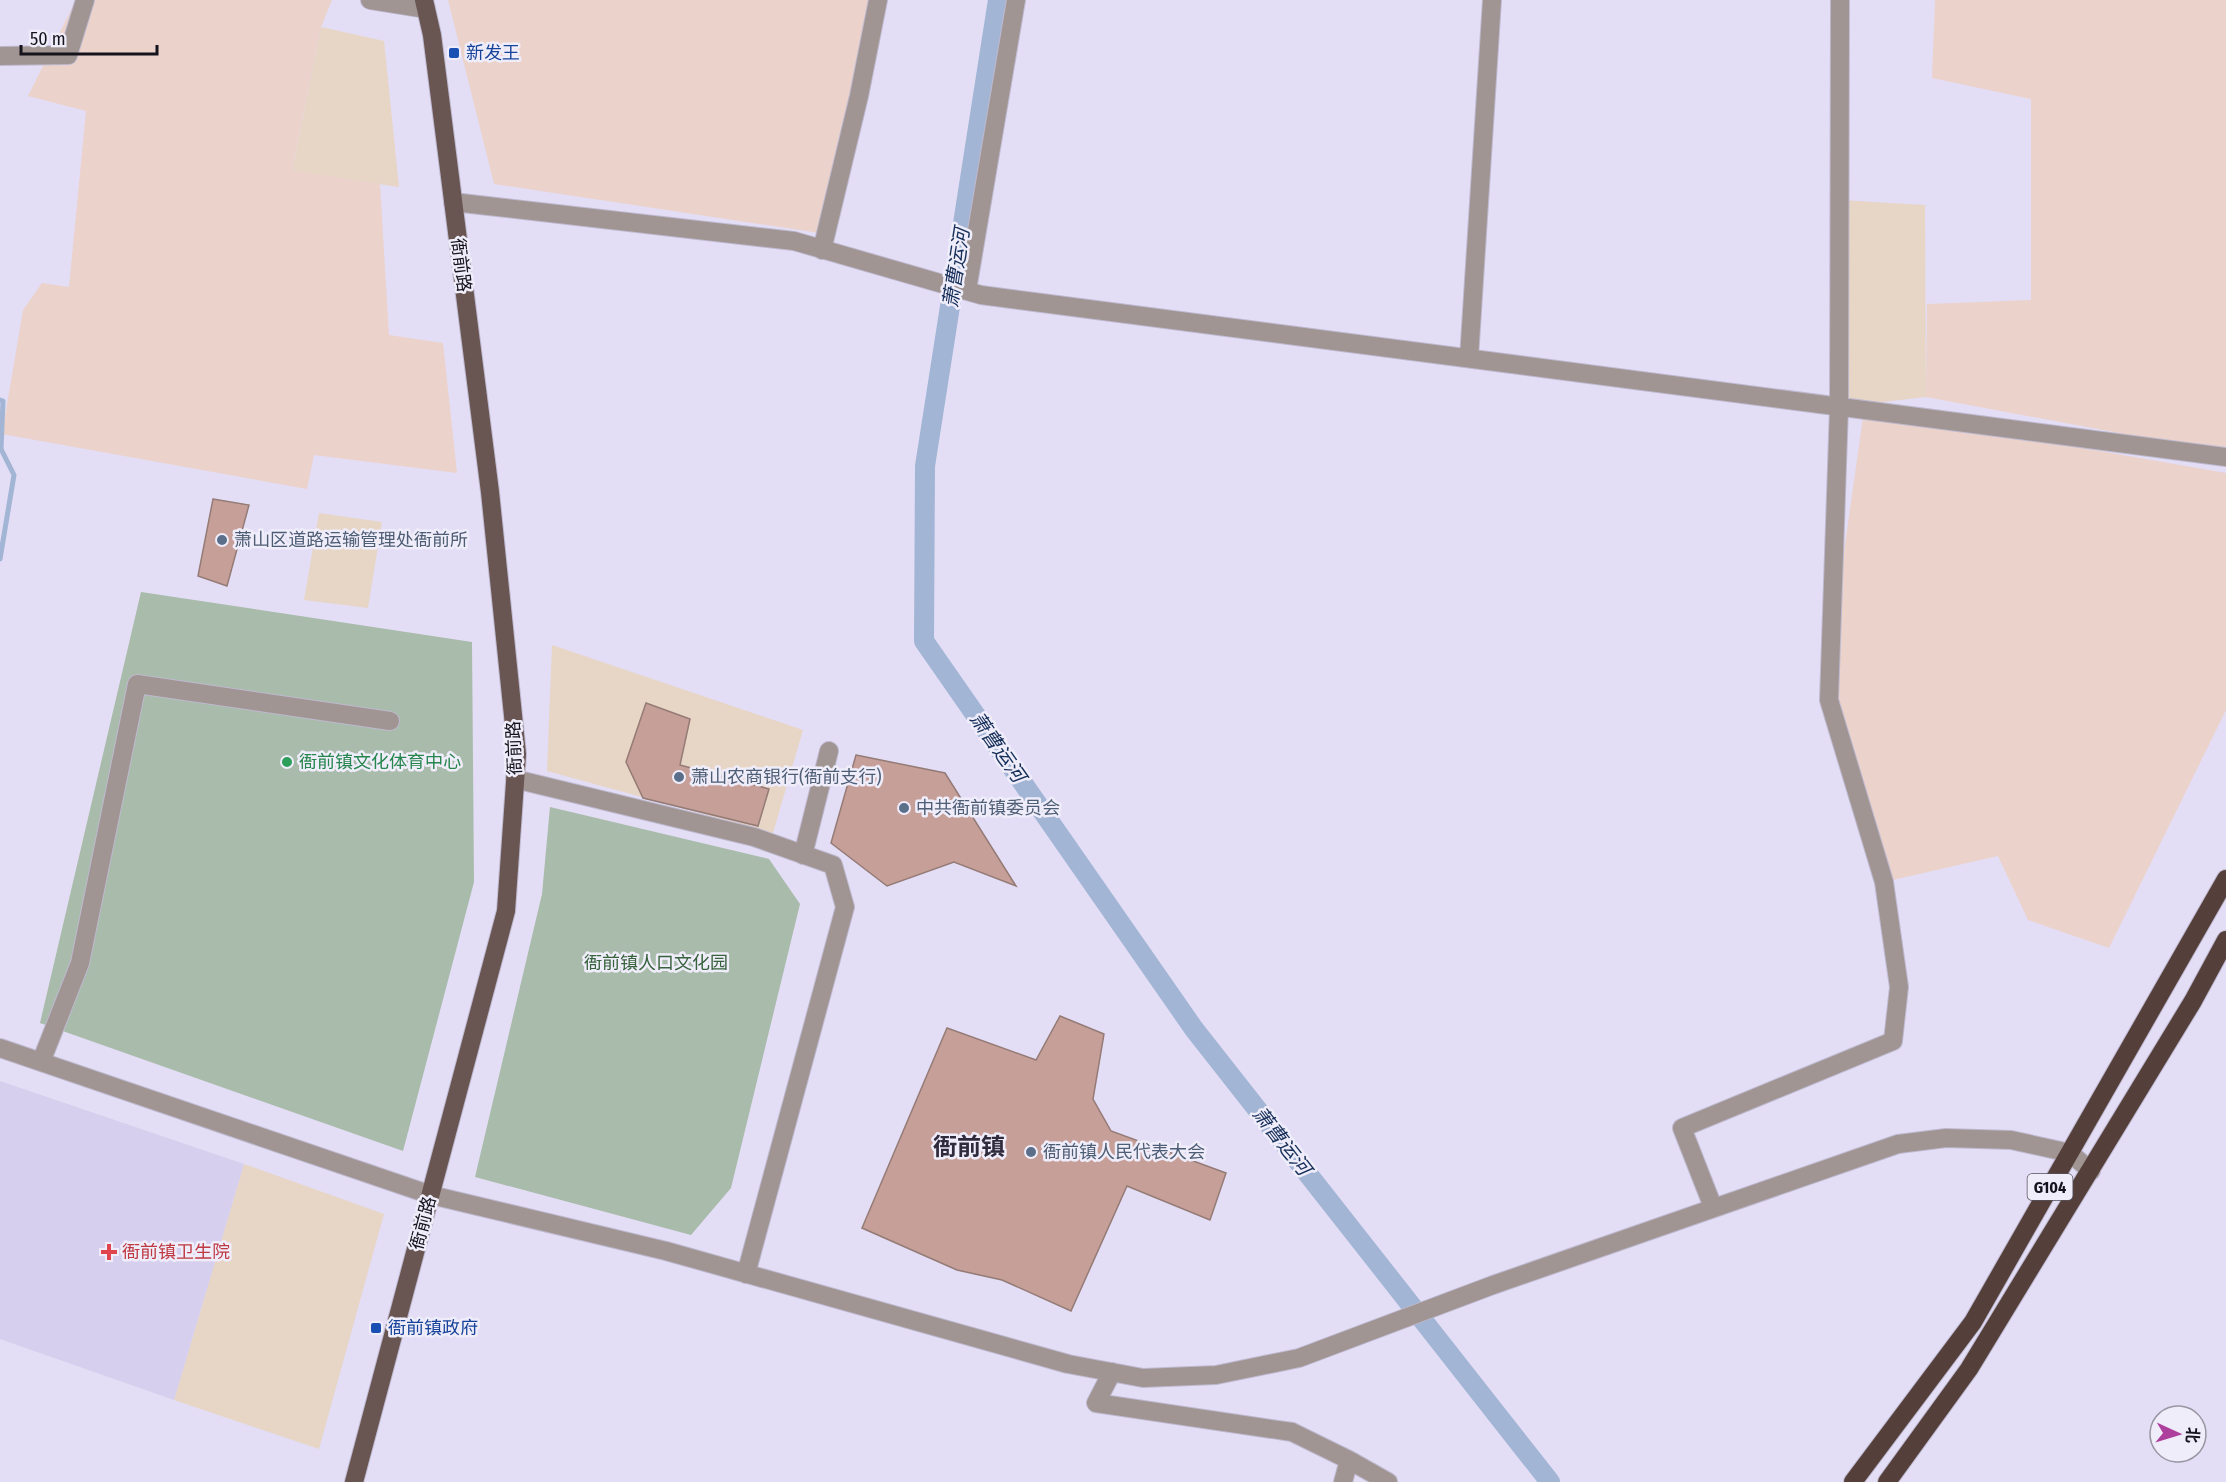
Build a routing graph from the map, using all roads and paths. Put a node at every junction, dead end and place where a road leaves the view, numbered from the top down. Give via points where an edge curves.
1 (85, 0) edge
2 (370, 0) edge
3 (878, 0) edge
4 (1016, 0) edge
5 (1492, 0) edge
6 (1840, 0) edge
7 (425, 4) edge
8 (0, 56) edge
9 (453, 202) junction
10 (822, 250) junction
11 (974, 292) junction
12 (1468, 358) junction
13 (1839, 407) junction
14 (2226, 458) edge
15 (390, 721) dead end
16 (829, 751) dead end
17 (515, 779) junction
18 (803, 855) junction
19 (2226, 879) edge
20 (2226, 940) edge
21 (0, 1048) edge
22 (41, 1062) junction
23 (2070, 1153) junction
24 (2091, 1171) junction
25 (431, 1195) junction
26 (1713, 1207) junction
27 (746, 1274) junction
28 (1112, 1372) junction
29 (1349, 1460) junction
30 (354, 1482) edge
31 (1343, 1482) edge
32 (1388, 1482) edge
33 (1853, 1482) edge
34 (1887, 1482) edge

1 - 8 street via 68,55
2 - 7 street
3 - 10 street via 860,96
4 - 11 street
5 - 12 street
6 - 13 street
7 - 9 main road, 衙前路
9 - 10 street via 794,241
9 - 17 main road, 衙前路 via 490,492 517,754
10 - 11 street
11 - 12 street
12 - 13 street
13 - 14 street
13 - 26 street via 1829,700 1884,882 1899,987 1893,1041 1683,1128
15 - 22 street via 137,684 80,963
16 - 18 street
17 - 18 street via 754,837
17 - 25 main road, 衙前路 via 506,911
18 - 27 street via 833,865 845,907
19 - 23 highway, G104
20 - 24 highway, G104
21 - 22 street
22 - 25 street
23 - 24 street
23 - 26 street via 2011,1140 1946,1138 1898,1144
23 - 33 highway, G104 via 1973,1322
24 - 34 highway, G104 via 1969,1369
25 - 27 street
25 - 30 main road, 衙前路
26 - 28 street via 1299,1358 1216,1375 1143,1378
27 - 28 street via 1068,1364
28 - 29 street via 1096,1403 1292,1432
29 - 31 street
29 - 32 street

